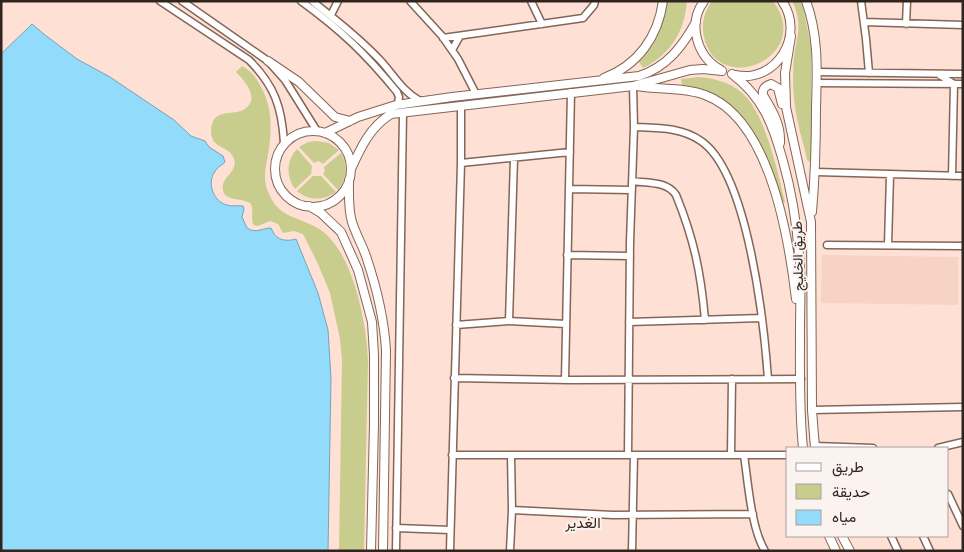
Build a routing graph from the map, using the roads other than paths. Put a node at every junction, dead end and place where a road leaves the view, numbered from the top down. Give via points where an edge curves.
1 (160, 1) edge
2 (182, 1) edge
3 (301, 1) edge
4 (312, 1) edge
5 (338, 1) edge
6 (531, 1) edge
7 (595, 1) edge
8 (663, 1) edge
9 (704, 1) edge
10 (782, 1) edge
11 (806, 1) edge
12 (861, 1) edge
13 (907, 1) edge
14 (410, 2) edge
15 (699, 5) edge
16 (331, 16) junction
17 (696, 22) junction
18 (864, 22) junction
19 (542, 24) junction
20 (906, 24) junction
21 (963, 25) edge
22 (460, 36) junction
23 (791, 36) junction
24 (443, 38) junction
25 (452, 50) junction
26 (268, 61) junction
27 (722, 71) junction
28 (817, 72) junction
29 (868, 73) junction
30 (732, 74) junction
31 (938, 74) junction
32 (963, 74) edge
33 (594, 81) junction
34 (817, 83) junction
35 (954, 84) junction
36 (963, 84) edge
37 (633, 86) junction
38 (571, 92) junction
39 (476, 94) junction
40 (420, 101) junction
41 (398, 104) junction
42 (462, 105) junction
43 (403, 113) junction
44 (350, 121) junction
45 (634, 127) junction
46 (317, 131) junction
47 (325, 133) junction
48 (284, 143) junction
49 (794, 144) junction
50 (779, 147) junction
51 (570, 152) junction
52 (514, 158) junction
53 (461, 163) junction
54 (351, 169) junction
55 (816, 172) junction
56 (890, 175) junction
57 (952, 176) junction
58 (963, 176) edge
59 (349, 180) junction
60 (632, 181) junction
61 (569, 189) junction
62 (632, 190) junction
63 (309, 206) junction
64 (811, 222) junction
65 (827, 245) dead end
66 (888, 246) junction
67 (963, 246) edge
68 (567, 256) junction
69 (630, 256) junction
70 (762, 318) junction
71 (705, 320) junction
72 (509, 321) junction
73 (629, 322) junction
74 (566, 324) junction
75 (456, 325) junction
76 (800, 331) junction
77 (454, 378) junction
78 (732, 379) junction
79 (768, 379) junction
80 (801, 379) junction
81 (565, 380) junction
82 (629, 380) junction
83 (963, 406) edge
84 (812, 410) junction
85 (963, 442) edge
86 (803, 447) edge
87 (815, 447) edge
88 (942, 447) edge
89 (452, 455) junction
90 (511, 455) junction
91 (631, 455) junction
92 (731, 455) junction
93 (744, 455) junction
94 (786, 455) edge
95 (949, 496) edge
96 (512, 510) junction
97 (753, 514) junction
98 (632, 515) junction
99 (963, 526) edge
100 (396, 528) junction
101 (450, 530) junction
102 (829, 537) edge
103 (843, 537) edge
104 (891, 537) edge
105 (923, 537) edge
106 (371, 551) edge
107 (383, 551) edge
108 (396, 551) edge
109 (450, 551) edge
110 (510, 551) edge
111 (632, 551) edge
112 (765, 551) edge
113 (836, 551) edge
114 (850, 551) edge
115 (898, 551) edge
116 (930, 551) edge

1 - 48 street via 249,60 261,72 278,104
2 - 26 street
3 - 41 street via 350,39 372,61 397,92
4 - 16 street
5 - 16 street
6 - 19 street
7 - 19 street via 583,18
8 - 33 main road via 654,35 640,55 622,70
9 - 15 main road
10 - 23 main road, طريق الخليج via 791,21
11 - 28 main road via 816,37
12 - 18 street
13 - 20 street
14 - 24 street
15 - 17 main road
16 - 40 street via 381,61 409,94
17 - 27 main road via 701,50 707,60
17 - 33 main road via 675,53 654,70 632,77
18 - 20 street
18 - 29 street
19 - 22 street
20 - 21 street
22 - 24 street
22 - 25 street
23 - 30 main road via 786,50 767,70 754,75
23 - 49 main road, طريق الخليج via 785,92
24 - 25 street
25 - 39 street
26 - 44 main road via 299,82 335,117
26 - 46 street via 285,80
27 - 30 main road
27 - 37 main road via 690,70
28 - 29 street
28 - 34 main road
29 - 31 street
30 - 50 main road, طريق الخليج via 752,91 764,107
31 - 32 street
31 - 35 street
33 - 39 main road
34 - 35 street
34 - 55 main road
35 - 36 street
35 - 57 street
37 - 38 main road
37 - 45 street
37 - 76 main road via 705,95 727,109 747,131 765,165 781,213 791,256
38 - 42 main road
38 - 51 street
39 - 40 main road
40 - 41 main road
41 - 44 main road
42 - 43 main road
42 - 53 street
43 - 54 main road via 391,114 371,131
43 - 100 street
44 - 47 main road
45 - 60 street
45 - 70 street via 676,130 690,135 711,150 720,163 744,224
46 - 47 main road
46 - 48 main road via 294,135
47 - 54 main road via 345,148
48 - 63 main road via 274,167 276,179 291,200
49 - 50 main road via 778,88 771,84 764,88 763,94 780,132
49 - 64 main road, طريق الخليج
50 - 76 main road, طريق الخليج via 796,219
51 - 52 street
51 - 61 street
52 - 53 street
52 - 72 street
53 - 75 street
54 - 59 main road
55 - 56 street
55 - 64 main road
56 - 57 street
56 - 66 street
57 - 58 street
59 - 63 main road via 345,190 328,204
59 - 107 main road via 352,222 377,290 385,331
60 - 62 street
60 - 71 street via 664,185 676,195 702,282
61 - 62 street
61 - 68 street
62 - 69 street
63 - 106 main road via 341,232 358,270 372,322
64 - 84 main road, طريق الخليج
65 - 66 street
66 - 67 street
68 - 69 street
68 - 74 street
69 - 73 street
70 - 71 street
70 - 79 street
71 - 73 street
72 - 74 street
72 - 75 street
73 - 82 street
74 - 81 street
75 - 77 street
76 - 80 main road, طريق الخليج
77 - 81 street
77 - 89 street
78 - 79 street
78 - 82 street
78 - 92 street
79 - 80 street
80 - 86 main road, طريق الخليج
81 - 82 street
82 - 91 street
83 - 84 street
84 - 87 main road, طريق الخليج
85 - 88 street
89 - 90 street
89 - 101 street
90 - 91 street
90 - 96 street
91 - 92 street
91 - 98 street
92 - 93 street
93 - 94 street
93 - 97 street
95 - 99 street
96 - 98 street
96 - 110 street
97 - 98 street
97 - 112 street
98 - 111 street
100 - 101 street
100 - 108 street
101 - 109 street
102 - 113 main road
103 - 114 main road
104 - 115 street
105 - 116 street

